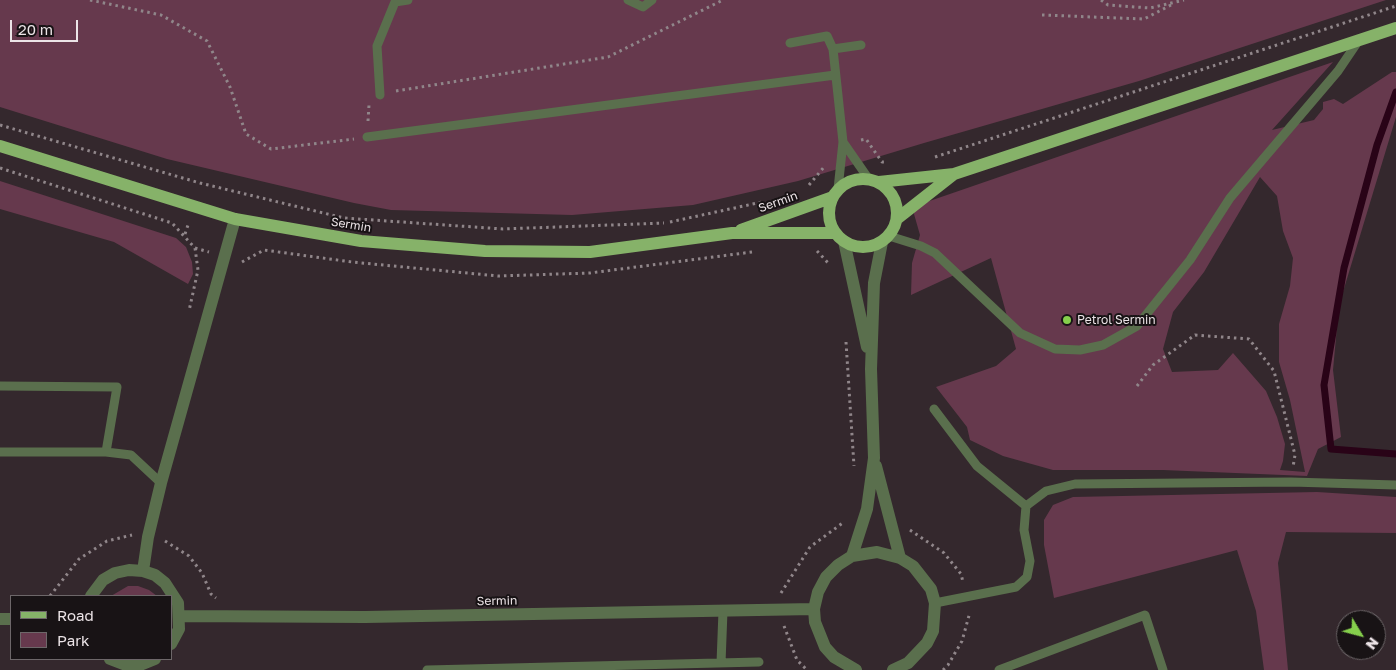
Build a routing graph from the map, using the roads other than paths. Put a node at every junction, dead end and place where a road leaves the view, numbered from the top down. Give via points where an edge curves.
1 (408, 0) edge
2 (628, 0) edge
3 (652, 0) edge
4 (1396, 28) edge
5 (1360, 40) junction
6 (790, 43) dead end
7 (861, 45) dead end
8 (833, 49) junction
9 (835, 75) junction
10 (380, 95) dead end
11 (367, 137) dead end
12 (843, 142) junction
13 (0, 146) edge
14 (954, 174) junction
15 (873, 180) junction
16 (835, 193) junction
17 (898, 218) junction
18 (235, 219) junction
19 (732, 233) junction
20 (840, 237) junction
21 (885, 239) junction
22 (871, 369) junction
23 (0, 386) edge
24 (934, 409) dead end
25 (0, 452) edge
26 (106, 452) junction
27 (874, 458) junction
28 (162, 483) junction
29 (1396, 485) edge
30 (1026, 506) junction
31 (852, 556) junction
32 (900, 558) junction
33 (143, 571) junction
34 (92, 595) edge
35 (935, 603) junction
36 (814, 609) junction
37 (723, 611) junction
38 (180, 616) junction
39 (172, 642) edge
40 (112, 660) edge
41 (152, 660) edge
42 (720, 662) junction
43 (759, 662) dead end
44 (126, 667) edge
45 (427, 670) edge
46 (856, 670) edge
47 (895, 670) edge
48 (999, 670) edge
49 (1163, 670) edge

1 - 10 lane via 395,2 377,46
2 - 3 lane via 642,7
4 - 5 main road
5 - 14 main road
5 - 21 lane via 1338,71 1230,198 1190,260 1137,326 1103,345 1080,350 1055,348 1020,334 935,254 921,246
6 - 8 lane via 827,36
7 - 8 lane
8 - 9 lane
9 - 11 lane
9 - 12 lane
12 - 15 lane
12 - 16 lane
13 - 18 main road, Sermin
14 - 15 main road
14 - 17 main road
15 - 16 main road via 857,179 846,183
15 - 17 main road via 888,188 894,198
16 - 19 main road, Sermin
16 - 20 main road via 829,215
17 - 21 main road
18 - 19 main road, Sermin via 361,241 484,251 590,252
18 - 28 street
19 - 20 main road, Sermin
20 - 21 main road via 854,246 865,247
20 - 22 street
21 - 22 street via 874,283
22 - 27 street
23 - 26 lane via 117,387
24 - 30 lane via 977,466
25 - 26 lane
26 - 28 lane via 130,455
27 - 31 street via 867,509
27 - 32 street
28 - 33 street
29 - 30 lane via 1291,482 1075,484 1046,491
30 - 35 lane via 1024,530 1030,561 1027,577 1016,587
31 - 32 street via 877,552
31 - 36 street via 826,577
32 - 35 street via 923,576
33 - 34 street via 115,573 103,580
33 - 38 street via 155,575 169,587 178,603
35 - 47 street via 932,631 927,643 913,659
36 - 37 street, Sermin
36 - 46 street via 815,622 825,647 834,657
37 - 38 street, Sermin via 365,617
37 - 42 lane
38 - 39 street
40 - 44 street
41 - 44 street
42 - 43 lane
42 - 45 lane
48 - 49 lane via 1145,615

